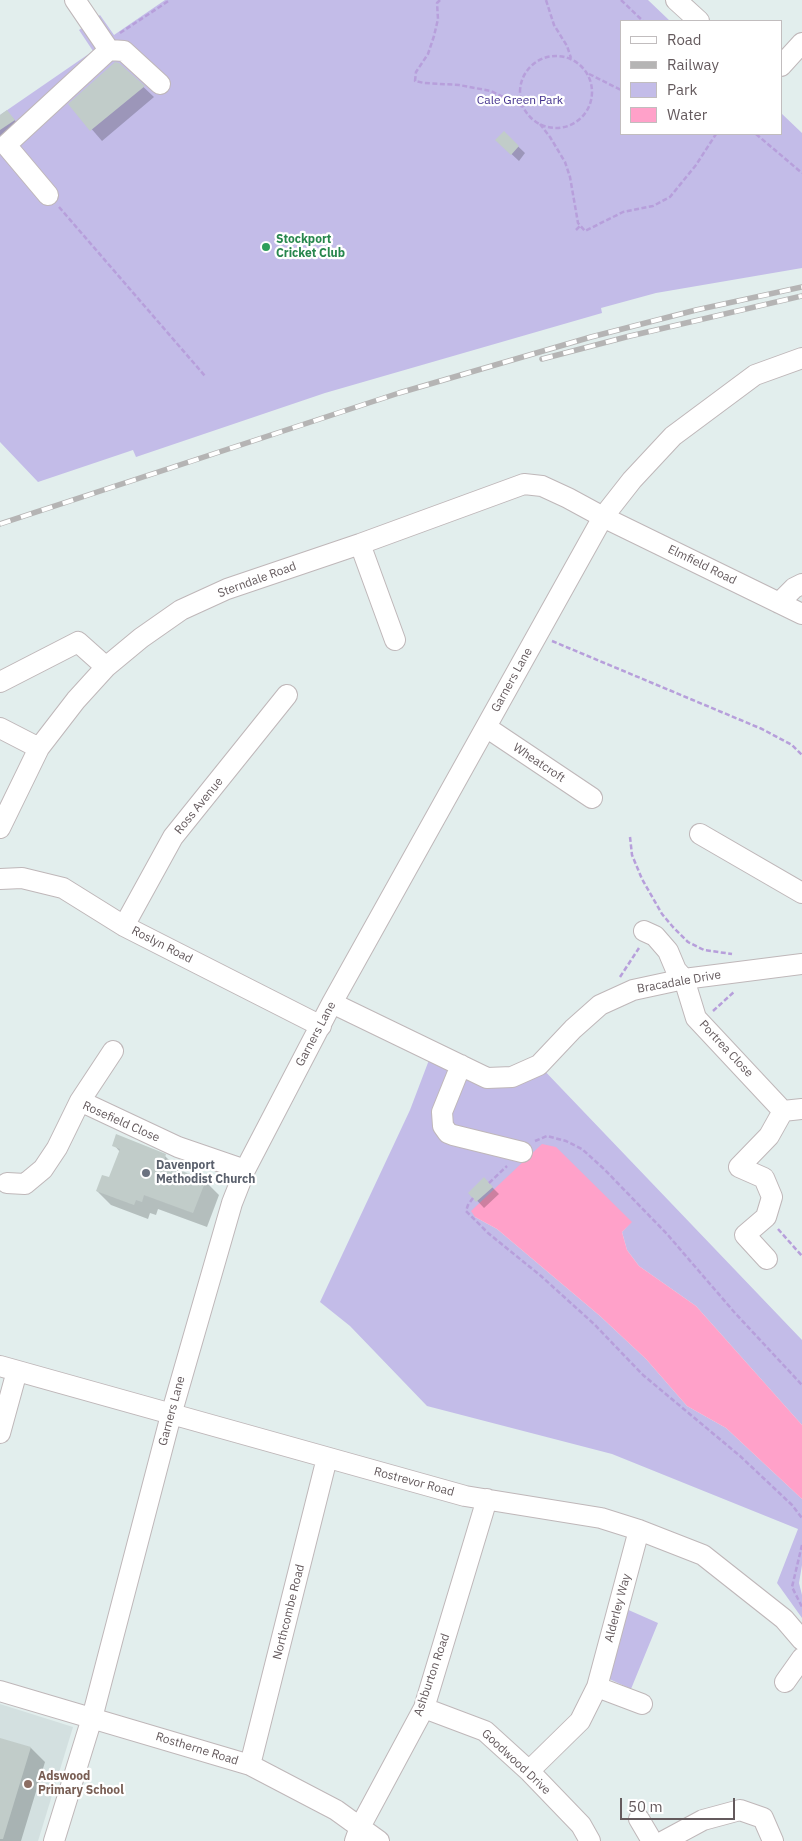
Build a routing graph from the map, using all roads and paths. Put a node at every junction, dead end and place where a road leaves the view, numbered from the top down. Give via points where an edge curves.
1 (75, 0) edge
2 (170, 0) edge
3 (440, 0) edge
4 (546, 0) edge
5 (621, 0) edge
6 (676, 0) edge
7 (642, 20) edge
8 (698, 20) edge
9 (802, 43) edge
10 (107, 47) junction
11 (571, 58) junction
12 (782, 65) edge
13 (589, 74) junction
14 (160, 84) dead end
15 (620, 90) edge
16 (523, 107) junction
17 (540, 124) junction
18 (715, 135) edge
19 (757, 135) edge
20 (802, 173) edge
21 (48, 195) joint
22 (580, 226) junction
23 (576, 230) dead end
24 (802, 358) edge
25 (205, 376) dead end
26 (603, 517) junction
27 (360, 544) junction
28 (802, 584) edge
29 (779, 603) junction
30 (802, 614) edge
31 (537, 635) junction
32 (395, 640) dead end
33 (106, 668) junction
34 (0, 682) edge
35 (288, 696) dead end
36 (486, 727) junction
37 (0, 728) edge
38 (39, 748) junction
39 (802, 755) edge
40 (592, 798) dead end
41 (0, 828) edge
42 (700, 834) dead end
43 (630, 837) dead end
44 (0, 879) edge
45 (802, 893) edge
46 (124, 926) junction
47 (647, 932) joint
48 (734, 955) dead end
49 (802, 964) edge
50 (684, 979) junction
51 (617, 981) dead end
52 (741, 986) dead end
53 (332, 1003) junction
54 (700, 1022) junction
55 (321, 1026) junction
56 (113, 1051) dead end
57 (461, 1066) junction
58 (80, 1101) junction
59 (792, 1110) edge
60 (522, 1152) junction
61 (245, 1170) junction
62 (7, 1183) dead end
63 (489, 1183) dead end
64 (473, 1198) dead end
65 (766, 1216) junction
66 (802, 1256) edge
67 (767, 1259) dead end
68 (8, 1368) edge
69 (802, 1385) edge
70 (171, 1415) junction
71 (0, 1432) edge
72 (327, 1458) junction
73 (487, 1500) junction
74 (802, 1518) edge
75 (639, 1530) junction
76 (802, 1545) edge
77 (802, 1607) edge
78 (802, 1640) edge
79 (802, 1658) edge
80 (784, 1682) dead end
81 (598, 1687) junction
82 (0, 1691) edge
83 (642, 1704) dead end
84 (424, 1708) junction
85 (92, 1718) junction
86 (250, 1765) junction
87 (529, 1771) junction
88 (639, 1820) dead end
89 (357, 1834) edge
90 (54, 1841) edge
91 (379, 1841) edge
92 (590, 1841) edge
93 (652, 1841) edge
94 (664, 1841) edge
95 (773, 1841) edge

1 - 10 street
2 - 10 path
3 - 16 path via 434,36 428,54 416,72 415,81 491,91
4 - 11 path via 554,25
5 - 7 path
6 - 8 street
9 - 12 street
10 - 14 street via 124,51
10 - 21 street via 6,145
11 - 13 path
11 - 16 path via 547,56 526,71 521,82
13 - 15 path
13 - 17 path via 593,97 582,117 562,128
16 - 17 path
17 - 22 path via 565,162
18 - 22 path via 670,197 654,206 623,212 585,231
19 - 20 path
21 - 25 path
22 - 23 path
24 - 26 street, Garners Lane via 755,375 673,436
26 - 27 street, Sterndale Road via 542,486 524,484
26 - 29 street, Elmfield Road
26 - 31 street, Garners Lane
27 - 32 street
27 - 33 street, Sterndale Road via 227,589 181,610 140,638
28 - 29 street
29 - 30 street, Elmfield Road
31 - 36 street, Garners Lane
31 - 39 path via 762,728 792,745
33 - 34 street via 78,642
33 - 38 street, Sterndale Road
35 - 46 street, Ross Avenue via 173,837
36 - 40 street, Wheatcroft
36 - 53 street, Garners Lane
37 - 38 street
38 - 41 street, Sterndale Road
42 - 45 street
43 - 48 path via 632,855 642,879 673,927 688,942 704,950
44 - 46 street, Roslyn Road via 22,878 63,888
46 - 55 street, Roslyn Road
47 - 50 street, Portrea Close via 655,936 668,952
47 - 51 path
49 - 50 street, Bracadale Drive
50 - 54 street, Portrea Close
50 - 57 street, Bracadale Drive via 633,990 600,1005 538,1065 512,1077 487,1078
52 - 54 path
53 - 55 street, Garners Lane
53 - 57 street, Bracadale Drive
54 - 59 street, Portrea Close
55 - 61 street, Garners Lane
56 - 58 street
57 - 60 street via 442,1112 443,1126 453,1135
58 - 61 street, Rosefield Close via 178,1147
58 - 62 street, Rosefield Close via 44,1169 24,1184
59 - 65 street, Portrea Close via 739,1167 764,1178 772,1197
60 - 63 path
60 - 69 path via 536,1140 547,1136 582,1149 667,1234
61 - 70 street, Garners Lane via 232,1203
64 - 74 path via 466,1212 594,1324 643,1375 740,1456
65 - 66 path
65 - 67 street via 745,1235
68 - 70 street, Rostrevor Road
68 - 71 street
70 - 72 street, Rostrevor Road
70 - 85 street, Garners Lane
72 - 73 street, Rostrevor Road
72 - 86 street, Northcombe Road
73 - 75 street, Rostrevor Road via 601,1518
73 - 84 street, Ashburton Road
75 - 78 street, Rostrevor Road via 703,1555 784,1619
75 - 81 street, Alderley Way
76 - 77 path via 792,1587
79 - 80 street
81 - 83 street
81 - 87 street, Alderley Way via 580,1720
82 - 85 street, Rostherne Road
84 - 87 street, Goodwood Drive via 485,1730
84 - 89 street, Ashburton Road
85 - 86 street, Rostherne Road
85 - 90 street, Garners Lane
86 - 89 street, Rostherne Road via 307,1794
87 - 92 street, Goodwood Drive via 581,1825
88 - 93 street
89 - 91 street, Rostherne Road
94 - 95 street via 703,1820 740,1810 763,1818

